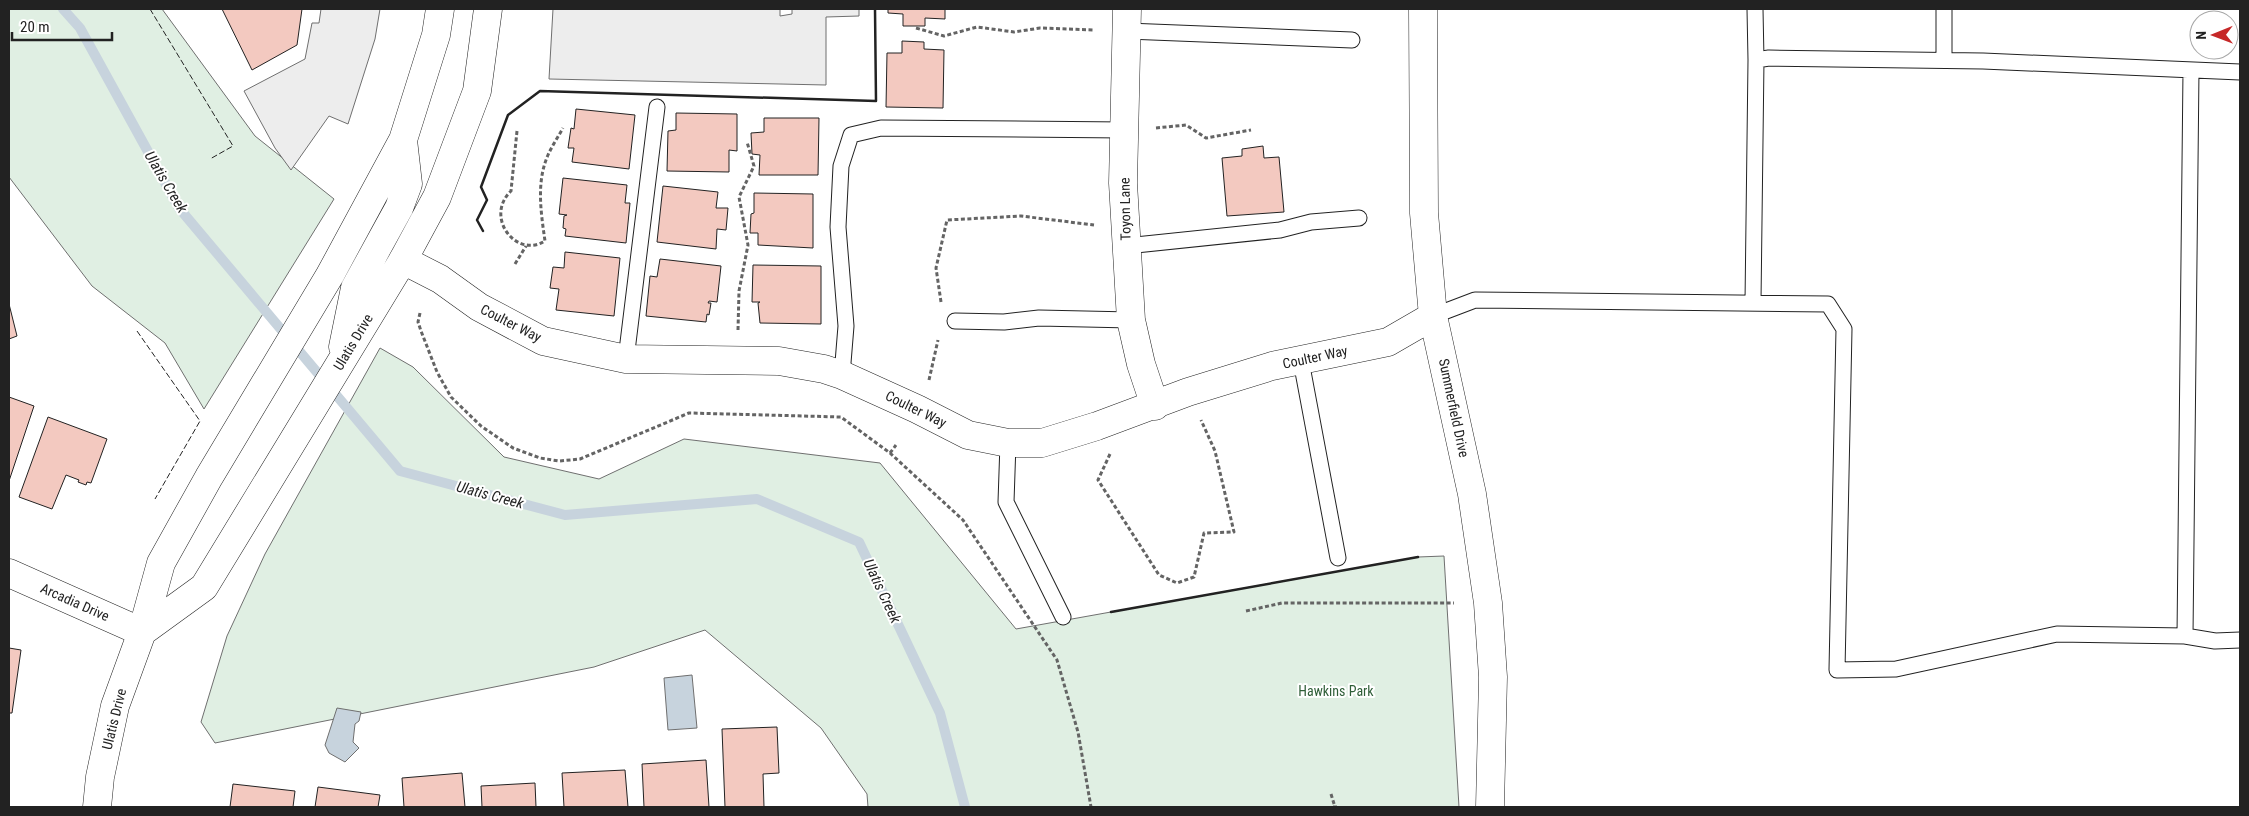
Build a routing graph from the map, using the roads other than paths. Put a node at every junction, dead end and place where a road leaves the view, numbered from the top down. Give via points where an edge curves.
1 (440, 9) edge
2 (488, 9) edge
3 (1423, 9) edge
4 (1756, 9) edge
5 (1944, 9) edge
6 (1127, 20) edge
7 (1352, 40) dead end
8 (1756, 60) junction
9 (1944, 60) junction
10 (2191, 70) junction
11 (2240, 72) edge
12 (657, 107) dead end
13 (1125, 130) junction
14 (403, 140) junction
15 (1359, 218) dead end
16 (1125, 236) junction
17 (403, 260) junction
18 (1753, 302) junction
19 (1433, 316) junction
20 (1131, 320) junction
21 (955, 321) dead end
22 (626, 359) junction
23 (342, 361) junction
24 (1301, 361) junction
25 (842, 374) junction
26 (1155, 406) junction
27 (1008, 443) junction
28 (1338, 558) dead end
29 (9, 573) edge
30 (1063, 617) dead end
31 (142, 632) junction
32 (2185, 636) junction
33 (2240, 640) edge
34 (97, 807) edge
35 (1490, 807) edge

1 - 14 street, Ulatis Drive via 436,35
2 - 17 street, Ulatis Drive via 477,91 437,197
3 - 19 street, Summerfield Drive via 1424,213
4 - 8 lane
5 - 9 lane
6 - 7 lane
6 - 13 street, Toyon Lane
8 - 9 lane
8 - 18 lane
9 - 10 lane
10 - 11 lane
10 - 32 lane
12 - 22 lane
13 - 16 street, Toyon Lane
13 - 25 lane via 881,128 851,135 841,166 838,226 846,326
14 - 23 street via 408,184 399,208 355,288 343,339
14 - 31 street, Ulatis Drive via 330,275 161,563
15 - 16 lane via 1311,222 1280,230
16 - 20 street, Toyon Lane
17 - 22 street, Coulter Way via 440,279 479,308 543,341
17 - 23 street, Ulatis Drive
18 - 19 lane via 1475,300
18 - 32 lane via 1828,304 1844,329 1836,670 1896,669 2057,634
19 - 24 street, Coulter Way via 1388,342
19 - 35 street, Summerfield Drive via 1472,494 1488,603 1493,677
20 - 21 lane via 1039,318 1004,322
20 - 26 street, Toyon Lane
22 - 25 street, Coulter Way via 779,361
23 - 31 street, Ulatis Drive via 204,587
24 - 26 street, Coulter Way via 1272,366 1188,392
24 - 28 lane
25 - 27 street, Coulter Way via 968,435
26 - 27 street, Coulter Way via 1042,443
27 - 30 lane via 1006,502
29 - 31 street, Arcadia Drive
31 - 34 street, Ulatis Drive via 115,706
32 - 33 lane via 2215,641

